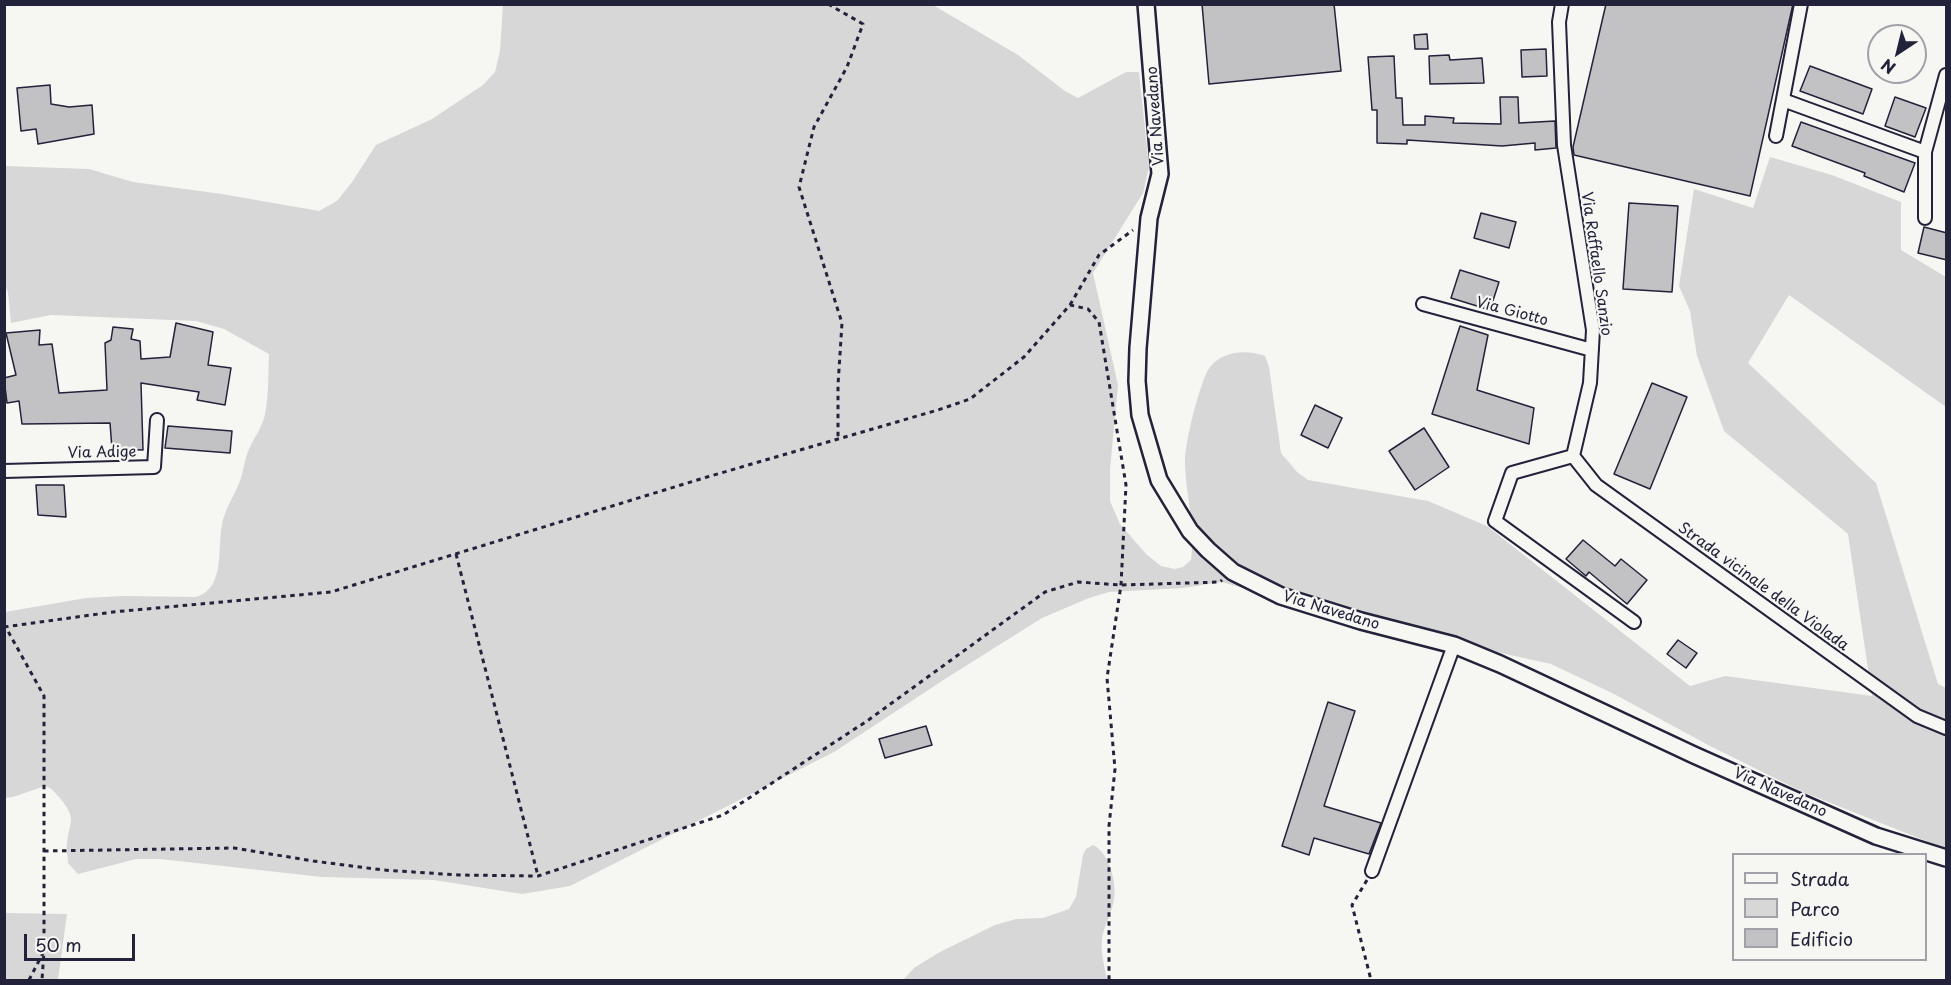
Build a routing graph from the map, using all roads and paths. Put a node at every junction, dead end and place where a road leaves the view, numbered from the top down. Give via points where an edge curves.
1 (828, 4) edge
2 (1146, 4) edge
3 (1562, 4) edge
4 (1801, 4) edge
5 (1947, 75) edge
6 (1783, 100) junction
7 (1776, 136) dead end
8 (1925, 152) junction
9 (1149, 218) junction
10 (1925, 218) dead end
11 (1424, 304) dead end
12 (1070, 306) junction
13 (1592, 350) junction
14 (157, 420) dead end
15 (838, 440) junction
16 (1574, 456) junction
17 (4, 471) edge
18 (456, 554) junction
19 (1233, 572) junction
20 (1121, 585) junction
21 (1634, 622) dead end
22 (5, 626) edge
23 (1454, 645) junction
24 (1947, 728) edge
25 (45, 851) junction
26 (1947, 858) edge
27 (1372, 871) joint
28 (538, 876) junction
29 (44, 951) junction
30 (29, 981) edge
31 (42, 981) edge
32 (1109, 981) edge
33 (1371, 981) edge

1 - 15 path via 863,24 847,67 814,126 799,187 842,323
2 - 9 street, Via Navedano via 1160,174
3 - 13 street, Via Raffaello Sanzio via 1559,22 1564,145 1593,330
4 - 6 street
5 - 8 street
6 - 7 street
6 - 8 street
8 - 10 street
9 - 12 path via 1099,255
9 - 19 street, Via Navedano via 1137,359 1144,435 1159,480 1175,508 1190,531
11 - 13 street, Via Giotto
12 - 15 path via 1024,357 970,399
12 - 20 path via 1088,309 1099,322 1113,397 1126,485
13 - 16 street, Via Raffaello Sanzio via 1590,383
14 - 17 street, Via Adige via 154,467
15 - 18 path
16 - 21 street via 1512,473 1495,521
16 - 24 street, Strada vicinale della Violada via 1596,485 1917,716
18 - 22 path via 331,592
18 - 28 path
19 - 20 path via 1220,582
19 - 23 street, Via Navedano via 1281,596
20 - 28 path via 1078,582 1045,592 867,721 723,815
20 - 32 path via 1107,678 1115,769 1109,826
22 - 25 path via 44,696
23 - 26 street, Via Navedano via 1876,836
23 - 27 street
25 - 28 path via 234,848 383,870
25 - 29 path
27 - 33 path via 1352,905
29 - 30 path
29 - 31 path

